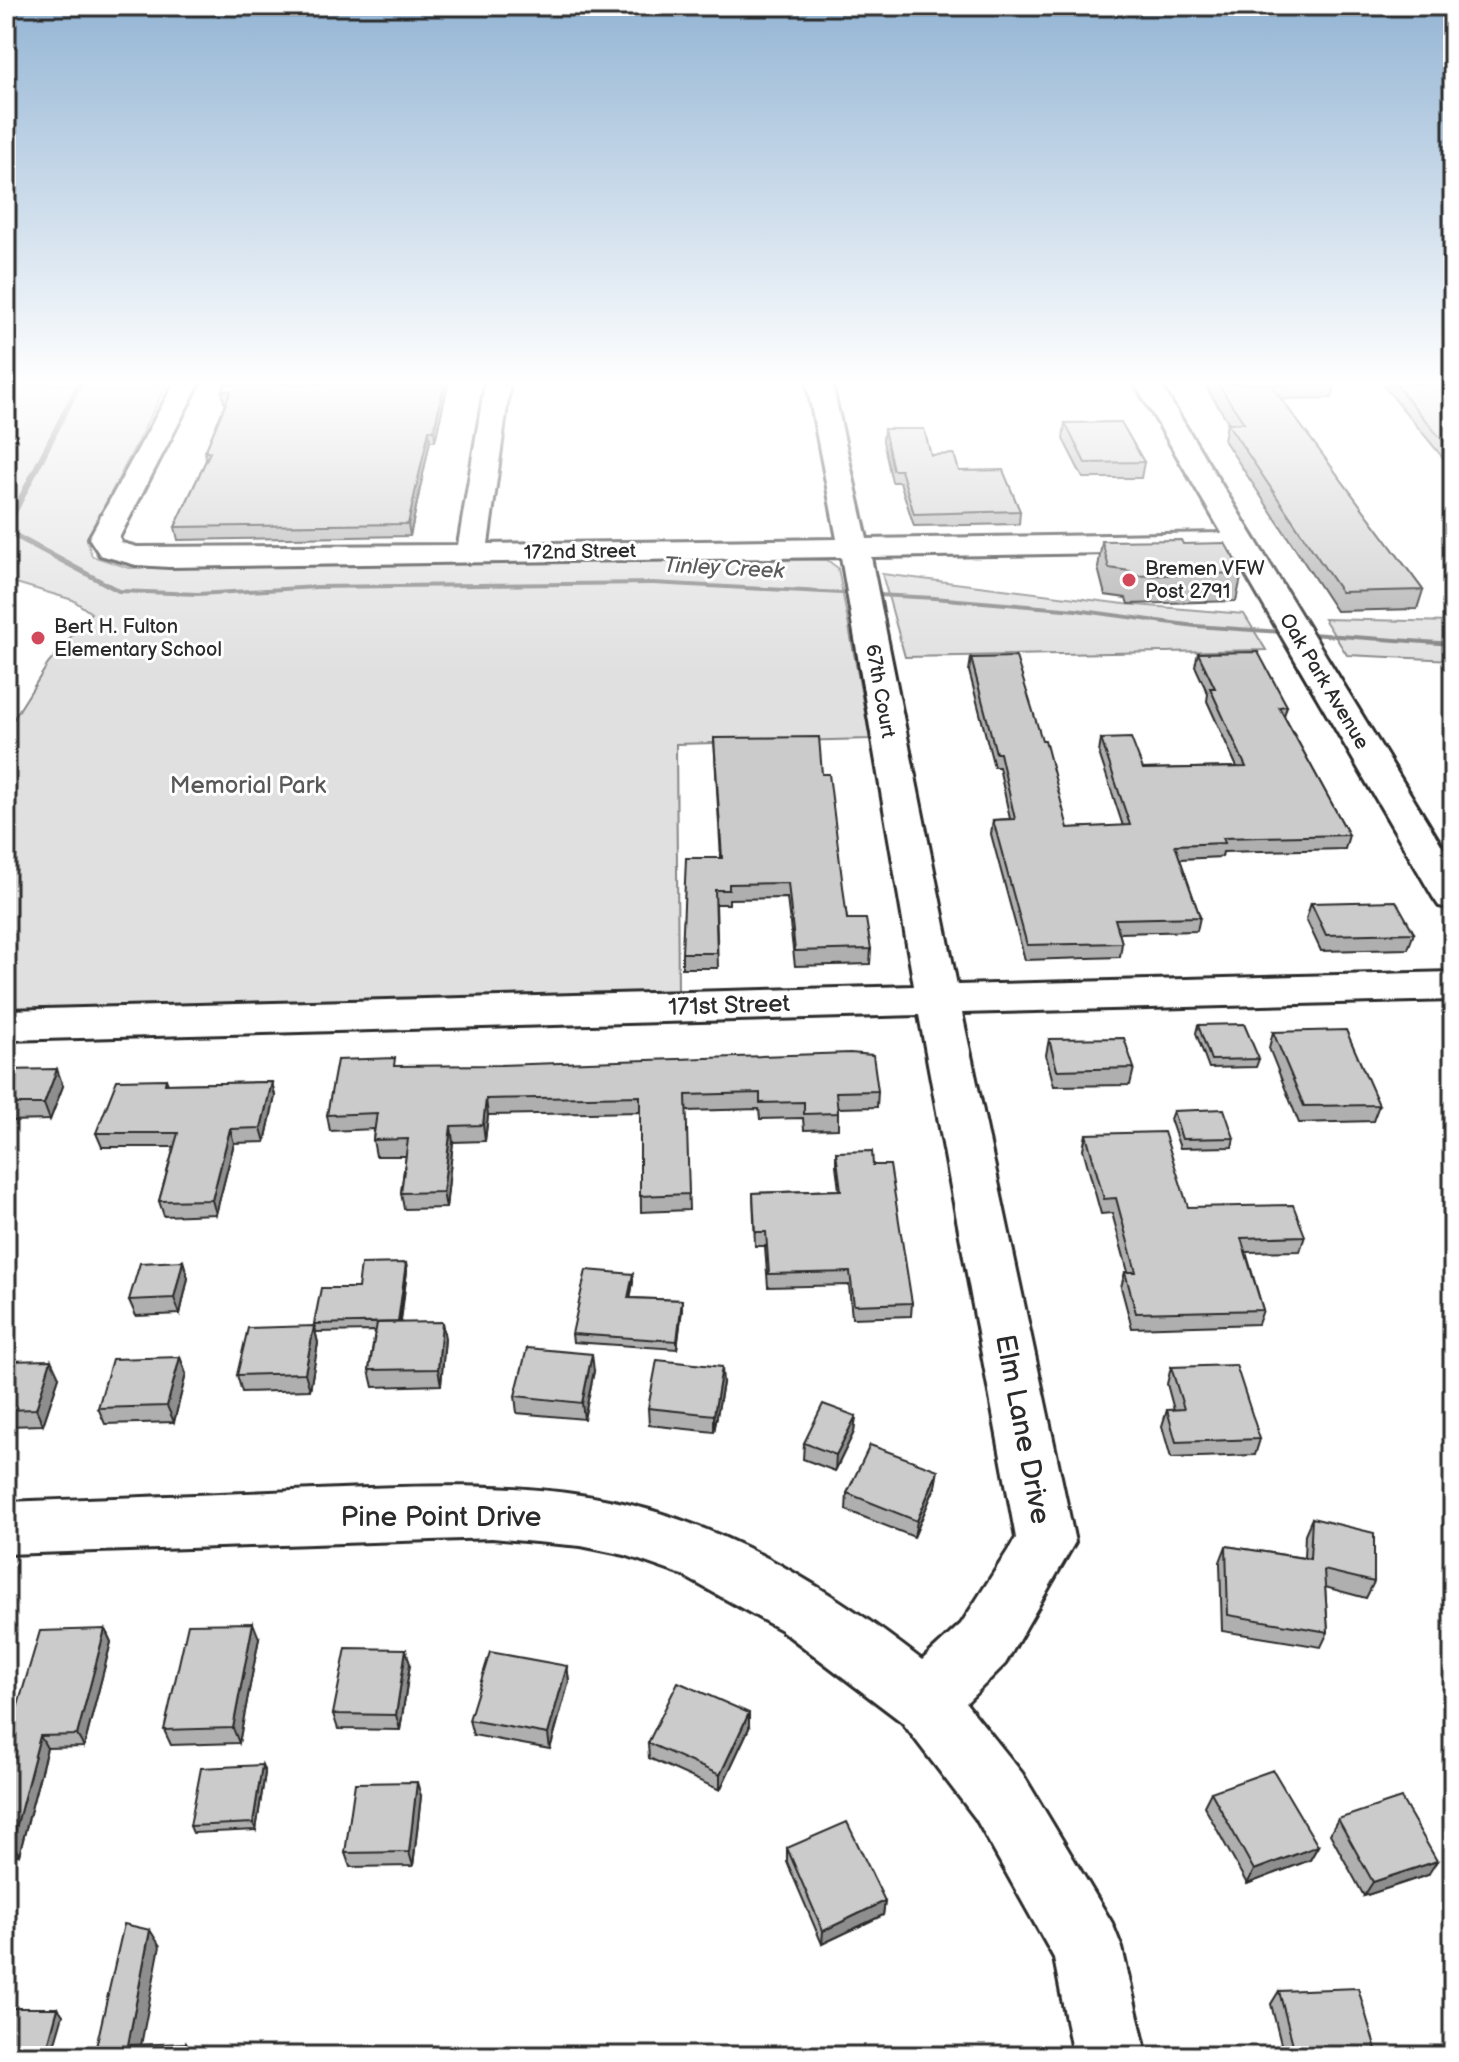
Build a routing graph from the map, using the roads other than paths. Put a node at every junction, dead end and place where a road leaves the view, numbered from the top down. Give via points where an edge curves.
1 (135, 480) edge
2 (483, 480) edge
3 (839, 480) edge
4 (1205, 480) edge
5 (1242, 542) junction
6 (853, 547) junction
7 (472, 552) junction
8 (1453, 897) edge
9 (1453, 986) edge
10 (938, 1000) junction
11 (6, 1025) edge
12 (6, 1528) edge
13 (924, 1700) junction
14 (1110, 2056) edge

1 - 7 street, 172nd Street via 104,538 111,549 136,556
2 - 7 street
3 - 6 street, 67th Court
4 - 5 street, Oak Park Avenue
5 - 6 street, 172nd Street
5 - 8 street, Oak Park Avenue
6 - 7 street, 172nd Street
6 - 10 street, 67th Court
9 - 10 street, 171st Street
10 - 11 street, 171st Street
10 - 13 street, Elm Lane Drive via 1046,1542 983,1644
12 - 13 street, Pine Point Drive via 430,1512 550,1516 665,1541 749,1577 846,1638
13 - 14 street via 999,1796 1087,1948

